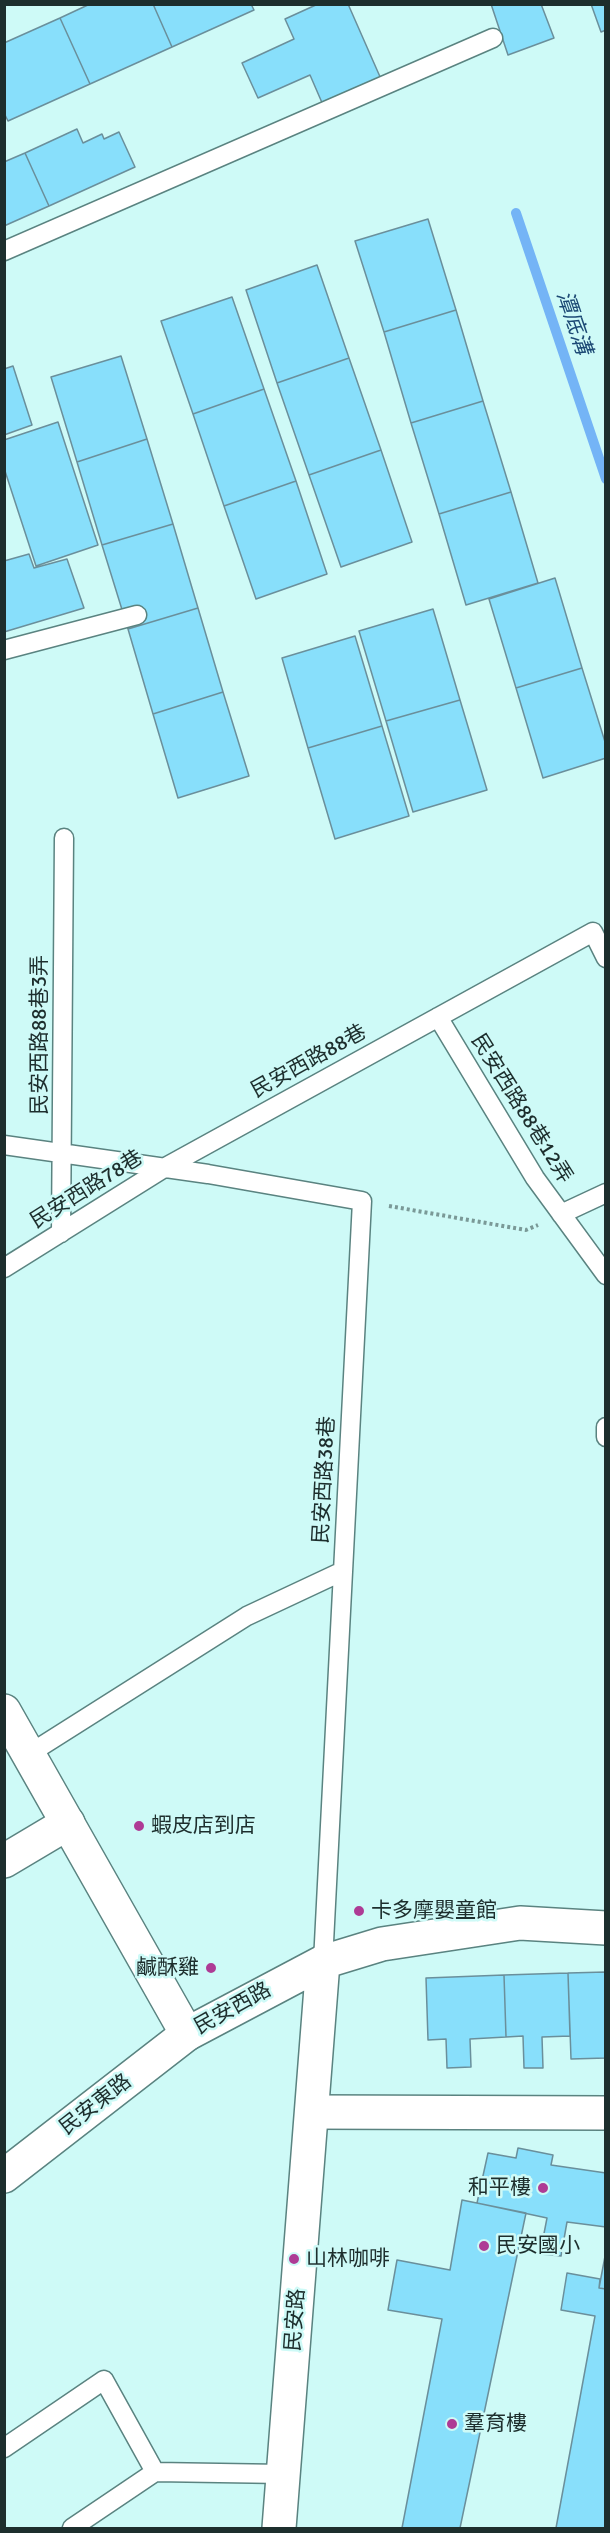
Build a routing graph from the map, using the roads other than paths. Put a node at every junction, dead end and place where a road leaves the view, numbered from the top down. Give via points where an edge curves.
1 (493, 38) dead end
2 (4, 251) edge
3 (137, 615) dead end
4 (4, 650) edge
5 (64, 838) dead end
6 (606, 958) edge
7 (438, 1017) junction
8 (4, 1145) edge
9 (62, 1154) junction
10 (164, 1168) junction
11 (606, 1193) edge
12 (561, 1214) junction
13 (61, 1233) junction
14 (4, 1268) edge
15 (606, 1275) edge
16 (606, 1427) edge
17 (606, 1437) edge
18 (343, 1570) junction
19 (4, 1711) edge
20 (30, 1754) junction
21 (68, 1823) junction
22 (4, 1861) edge
23 (606, 1928) edge
24 (323, 1962) junction
25 (187, 2034) junction
26 (312, 2112) junction
27 (606, 2113) edge
28 (4, 2176) edge
29 (4, 2448) edge
30 (155, 2472) junction
31 (284, 2474) junction
32 (72, 2529) edge
33 (279, 2529) edge

1 - 2 lane
3 - 4 lane
5 - 9 lane, 民安西路88巷3弄
6 - 7 lane, 民安西路88巷 via 593,932
7 - 10 lane, 民安西路88巷
7 - 12 lane, 民安西路88巷12弄
8 - 9 lane
9 - 10 lane
9 - 13 lane, 民安西路88巷3弄
10 - 13 lane, 民安西路78巷
10 - 18 lane, 民安西路38巷 via 362,1201
11 - 12 lane, 民安西路88巷12弄
12 - 15 lane
13 - 14 lane, 民安西路78巷
16 - 17 lane
18 - 20 lane via 247,1616
18 - 24 lane, 民安西路38巷
19 - 20 street, 民安西路
20 - 21 street, 民安西路
21 - 22 street
21 - 25 street, 民安西路
23 - 24 street, 民安西路 via 520,1923 382,1944
24 - 25 street, 民安西路
24 - 26 street, 民安路
25 - 28 street, 民安東路
26 - 27 street
26 - 31 street, 民安路
29 - 30 lane via 104,2380
30 - 31 lane
30 - 32 lane
31 - 33 street, 民安路

